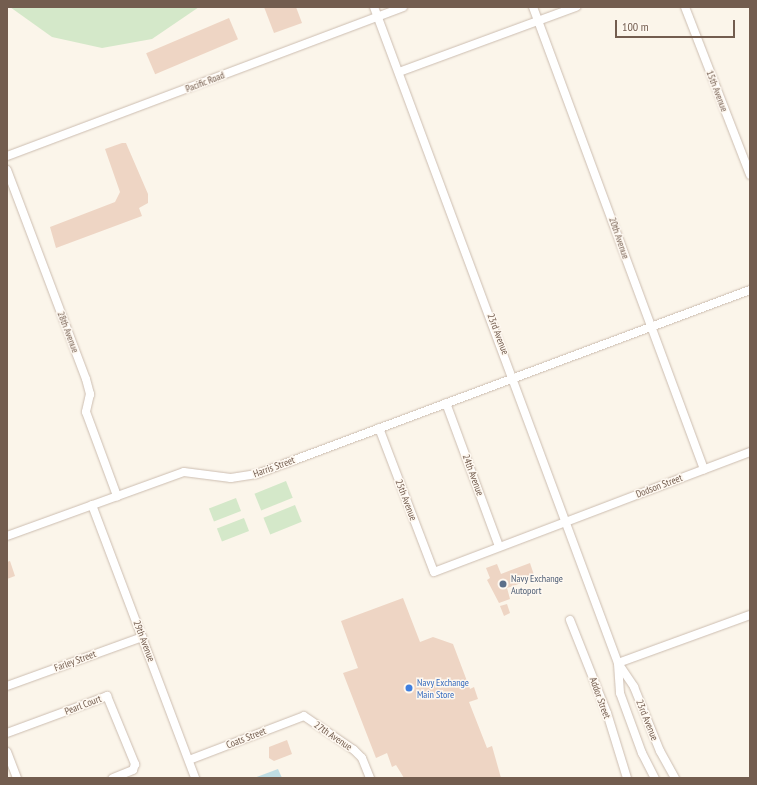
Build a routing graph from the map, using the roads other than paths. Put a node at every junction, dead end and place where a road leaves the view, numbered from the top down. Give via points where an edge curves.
1 (374, 7) edge
2 (403, 7) edge
3 (533, 7) edge
4 (576, 7) edge
5 (685, 7) edge
6 (378, 17) junction
7 (538, 21) junction
8 (399, 72) junction
9 (7, 156) edge
10 (7, 170) edge
11 (750, 175) edge
12 (750, 290) edge
13 (650, 327) junction
14 (515, 377) junction
15 (446, 403) junction
16 (378, 428) junction
17 (750, 452) edge
18 (704, 469) junction
19 (117, 496) junction
20 (92, 505) junction
21 (568, 521) junction
22 (7, 536) edge
23 (499, 546) junction
24 (434, 572) joint
25 (750, 614) edge
26 (570, 620) dead end
27 (142, 637) junction
28 (618, 663) junction
29 (7, 686) edge
30 (304, 716) joint
31 (7, 733) edge
32 (7, 752) edge
33 (188, 760) junction
34 (9, 762) edge
35 (17, 778) edge
36 (113, 778) edge
37 (195, 778) edge
38 (370, 778) edge
39 (627, 778) edge
40 (655, 778) edge
41 (675, 778) edge

1 - 6 street, 23rd Avenue
2 - 6 street, Pacific Road
3 - 7 street, 20th Avenue
4 - 7 street
5 - 11 street, 15th Avenue
6 - 8 street, 23rd Avenue
6 - 9 street, Pacific Road
7 - 8 street
7 - 13 street, 20th Avenue
8 - 14 street, 23rd Avenue
10 - 19 street, 28th Avenue via 86,379 90,392 86,412
12 - 13 street, Harris Street
13 - 14 street, Harris Street
13 - 18 street, 20th Avenue
14 - 15 street, Harris Street
14 - 21 street, 23rd Avenue
15 - 16 street, Harris Street
15 - 23 street, 24th Avenue
16 - 19 street, Harris Street via 257,474 231,478 191,470
16 - 24 street, 25th Avenue
17 - 18 street, Dodson Street
18 - 21 street, Dodson Street
19 - 20 street, Harris Street
20 - 22 street, Harris Street
20 - 27 street, 29th Avenue
21 - 23 street, Dodson Street
21 - 28 street, 23rd Avenue
23 - 24 street, Dodson Street
25 - 28 street
26 - 39 street, Addor Street via 607,713
27 - 29 street, Farley Street
27 - 33 street, 29th Avenue
28 - 40 street, 23rd Avenue via 620,693 642,753
28 - 41 street, 23rd Avenue via 634,687 660,751
30 - 33 street, Coats Street
30 - 38 street, 27th Avenue via 354,750 362,758
31 - 36 street, Pearl Court via 107,696 136,764 133,770
32 - 34 street
33 - 37 street, 29th Avenue
34 - 35 street

